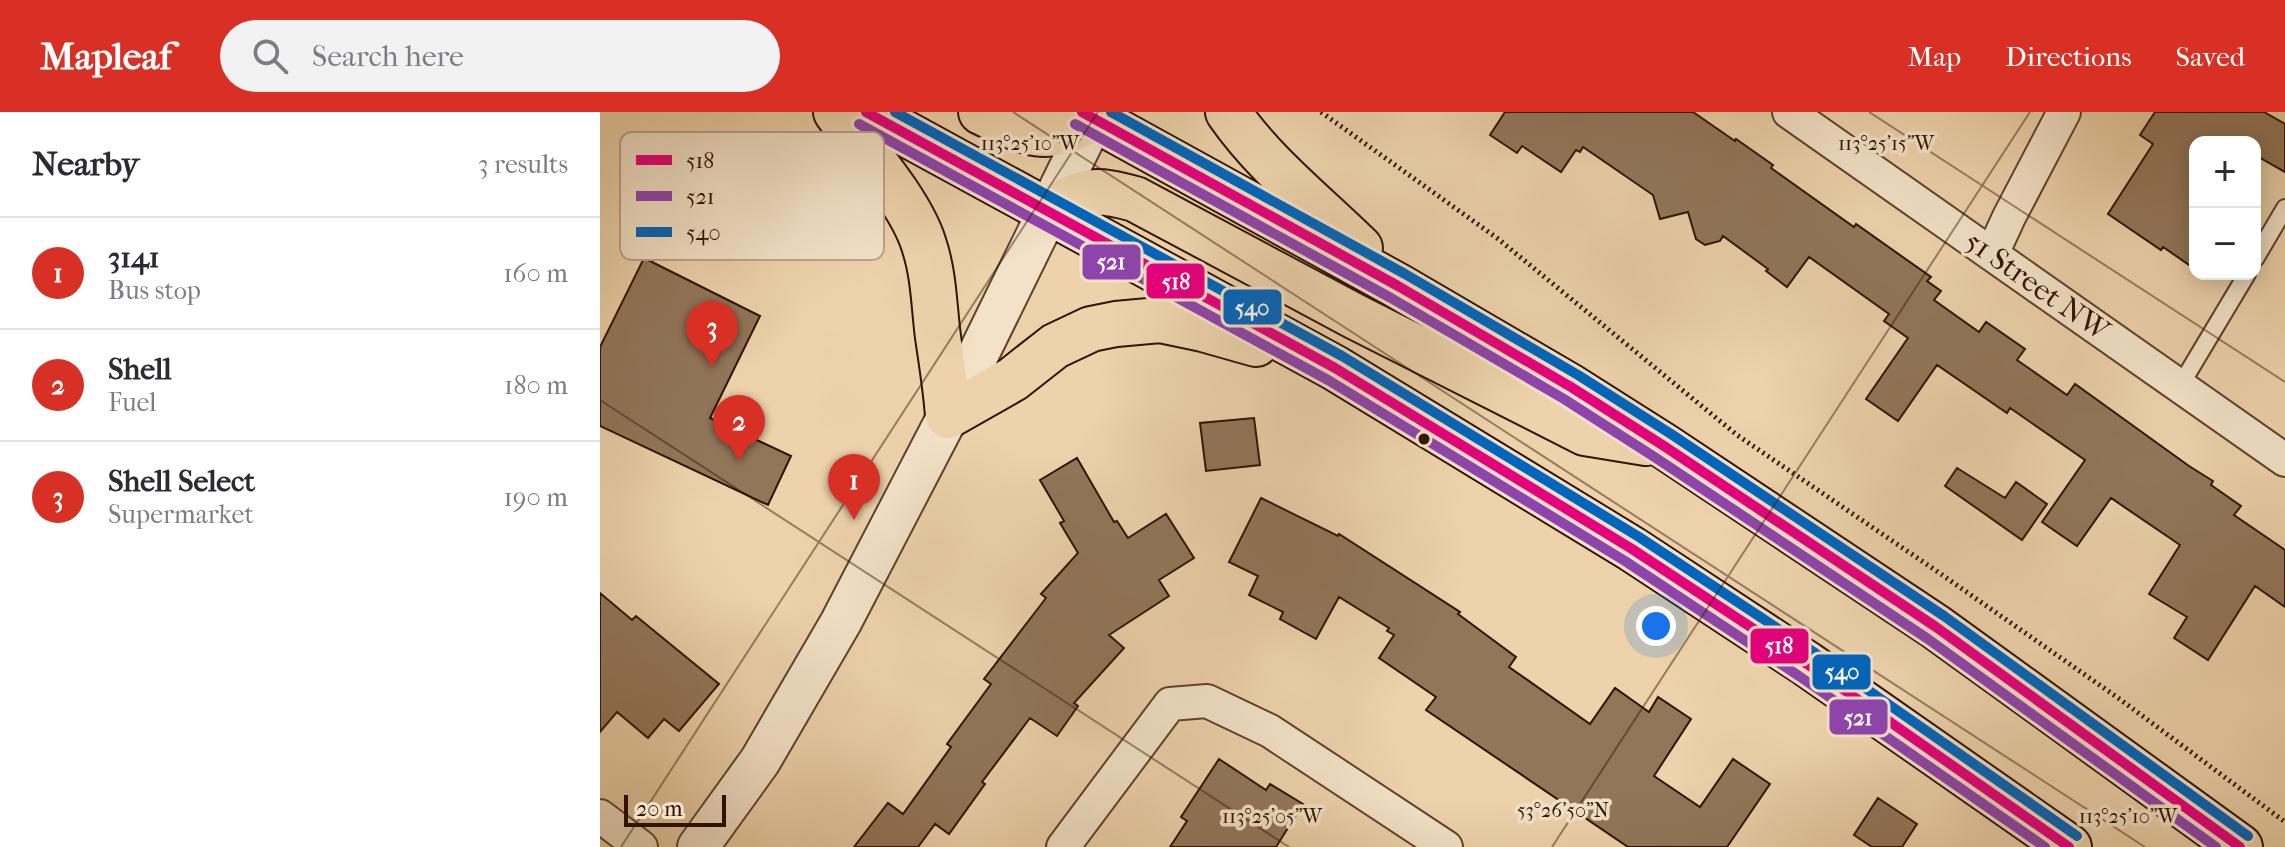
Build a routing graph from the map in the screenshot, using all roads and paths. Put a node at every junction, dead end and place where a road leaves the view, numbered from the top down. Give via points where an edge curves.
1 (836, 112) edge
2 (866, 112) edge
3 (981, 112) edge
4 (1228, 112) edge
5 (1321, 112) edge
6 (1789, 112) edge
7 (2064, 112) edge
8 (1091, 114) edge
9 (851, 132) edge
10 (884, 178) edge
11 (2285, 208) edge
12 (1049, 210) junction
13 (2261, 249) edge
14 (1992, 254) junction
15 (2243, 280) edge
16 (1398, 286) junction
17 (1335, 368) junction
18 (2180, 386) junction
19 (948, 416) junction
20 (1664, 446) junction
21 (2285, 460) edge
22 (600, 816) edge
23 (2285, 822) edge
24 (641, 847) edge
25 (698, 847) edge
26 (1063, 847) edge
27 (1446, 847) edge
28 (2069, 847) edge
29 (2240, 847) edge

1 - 9 main road
2 - 12 main road
3 - 8 main road via 1030,134 1079,125
4 - 16 main road via 1274,169
5 - 23 path via 1497,238 1737,435 2108,691
6 - 14 street, 51 Street NW
7 - 14 street
8 - 12 street
8 - 16 main road
10 - 19 main road via 924,243
11 - 13 lane
12 - 17 main road
12 - 19 street
12 - 20 main road via 1075,194 1116,193 1135,199 1585,433
14 - 18 street, 51 Street NW
15 - 18 lane
16 - 20 main road
17 - 19 main road via 1160,320 1116,324 1072,337
17 - 28 main road via 1632,549
18 - 21 street, 51 Street NW
19 - 25 street via 834,635 760,761
20 - 29 main road via 1936,627
22 - 24 street
26 - 27 street via 1170,704 1207,701 1270,731

